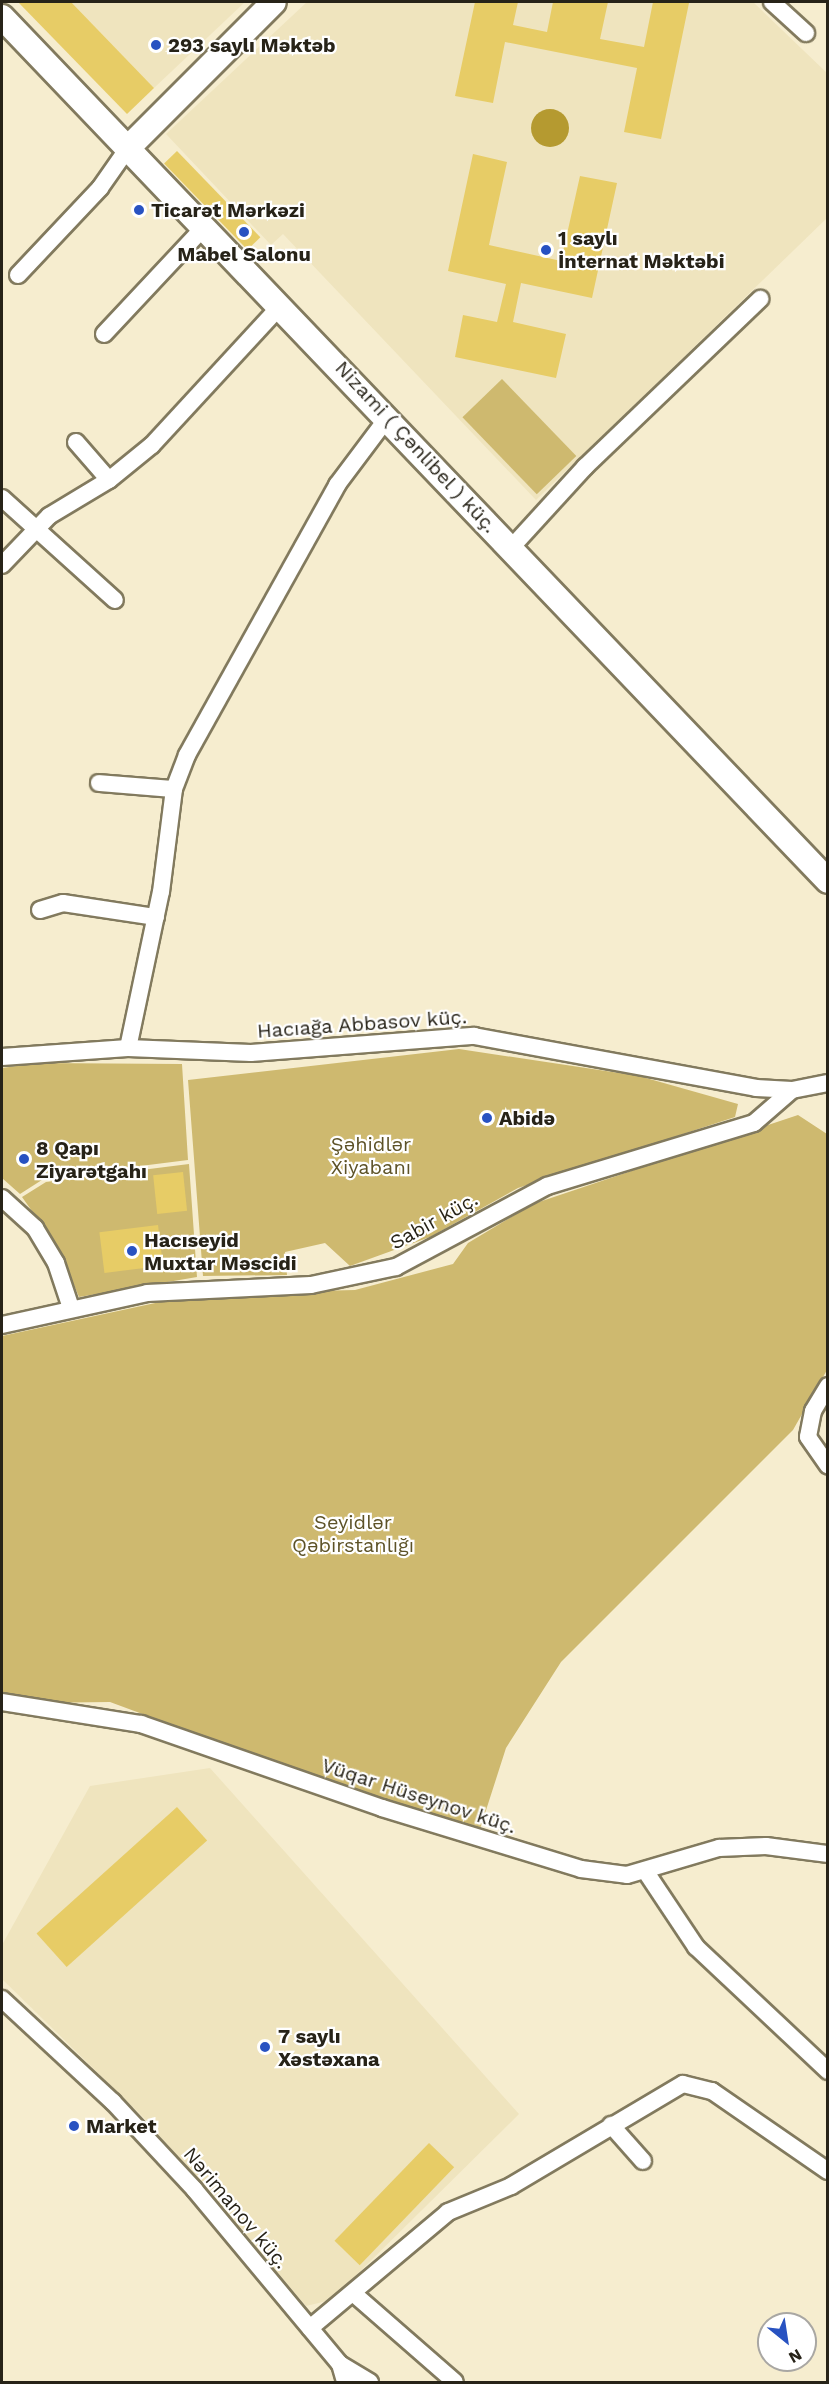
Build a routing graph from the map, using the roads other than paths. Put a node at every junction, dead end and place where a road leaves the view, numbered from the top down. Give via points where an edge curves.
1 (274, 2) edge
2 (772, 2) edge
3 (2, 17) edge
4 (806, 33) dead end
5 (128, 148) junction
6 (205, 226) junction
7 (18, 275) dead end
8 (760, 299) dead end
9 (281, 305) junction
10 (104, 334) dead end
11 (388, 417) junction
12 (76, 442) dead end
13 (109, 480) junction
14 (2, 498) edge
15 (37, 526) junction
16 (511, 548) junction
17 (2, 565) edge
18 (115, 600) dead end
19 (99, 783) dead end
20 (174, 789) junction
21 (828, 881) edge
22 (40, 910) dead end
23 (156, 917) junction
24 (128, 1048) junction
25 (2, 1057) edge
26 (828, 1083) edge
27 (792, 1090) junction
28 (2, 1198) edge
29 (71, 1308) junction
30 (2, 1325) edge
31 (828, 1386) edge
32 (828, 1466) edge
33 (2, 1702) edge
34 (828, 1854) edge
35 (646, 1872) junction
36 (2, 1999) edge
37 (828, 2071) edge
38 (610, 2125) junction
39 (643, 2161) dead end
40 (828, 2171) edge
41 (353, 2293) junction
42 (310, 2328) junction
43 (340, 2364) junction
44 (345, 2382) edge
45 (370, 2382) edge
46 (454, 2382) edge

1 - 5 main road
2 - 4 street
3 - 5 main road, Nizami ( Çənlibel ) küç.
5 - 6 main road, Nizami ( Çənlibel ) küç.
5 - 7 street via 100,188
6 - 9 main road, Nizami ( Çənlibel ) küç.
6 - 10 street
8 - 16 street via 585,466
9 - 11 main road, Nizami ( Çənlibel ) küç.
9 - 13 street via 152,445
11 - 16 main road, Nizami ( Çənlibel ) küç.
11 - 20 street via 337,485 202,719
12 - 13 street
13 - 15 street
14 - 15 street
15 - 17 street
15 - 18 street
16 - 21 main road, Nizami ( Çənlibel ) küç.
19 - 20 street
20 - 23 street
22 - 23 street via 63,903
23 - 24 street
24 - 25 street, Hacıağa Abbasov küç.
24 - 27 street, Hacıağa Abbasov küç. via 251,1053 474,1036
26 - 27 street, Hacıağa Abbasov küç.
27 - 29 street, Sabir küç. via 754,1123 547,1186 396,1267 311,1285 184,1289
28 - 29 street via 35,1228 57,1263
29 - 30 street, Sabir küç.
31 - 32 street via 813,1411 808,1437
33 - 35 street, Vüqar Hüseynov küç. via 40,1712 118,1718 581,1869
34 - 35 street, Vüqar Hüseynov küç. via 766,1846 719,1848
35 - 37 street via 696,1947
36 - 42 street, Nərimanov küç. via 146,2136
38 - 39 street
38 - 40 street via 670,2089 697,2083
38 - 41 street via 512,2186 448,2212
41 - 42 street
41 - 46 street
42 - 43 street, Nərimanov küç.
43 - 44 street, Nərimanov küç.
43 - 45 street

